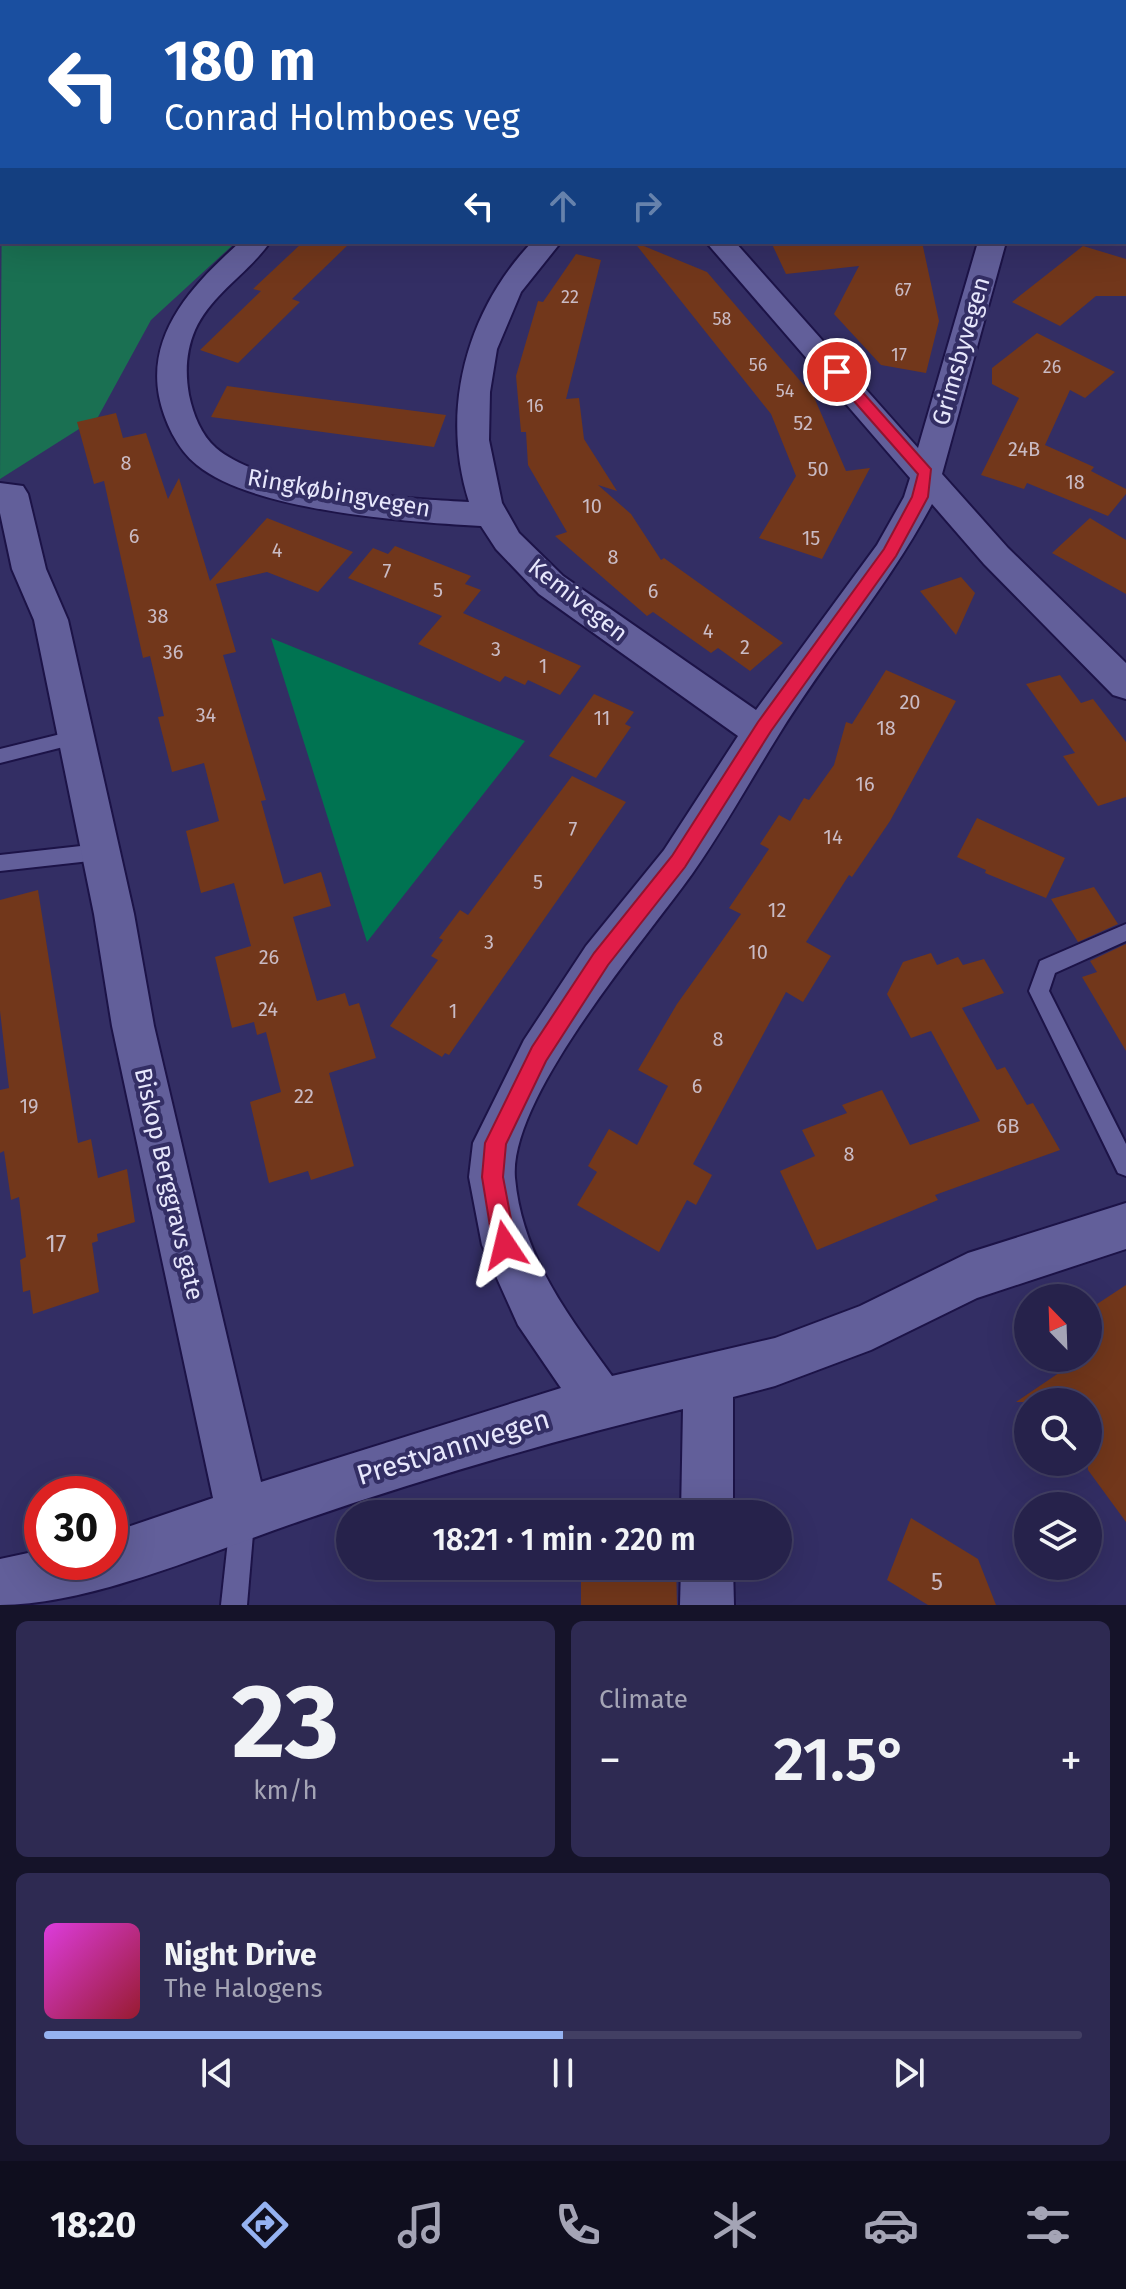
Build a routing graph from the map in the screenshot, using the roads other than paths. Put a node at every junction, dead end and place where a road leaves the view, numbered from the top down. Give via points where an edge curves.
1 (254, 244) edge
2 (545, 244) edge
3 (722, 244) edge
4 (991, 244) edge
5 (926, 473) junction
6 (0, 494) edge
7 (491, 515) junction
8 (1119, 665) edge
9 (761, 733) junction
10 (77, 737) junction
11 (0, 756) edge
12 (99, 852) junction
13 (0, 863) edge
14 (1126, 932) edge
15 (1126, 1166) edge
16 (1126, 1226) edge
17 (708, 1379) junction
18 (602, 1405) junction
19 (707, 1500) edge
20 (243, 1515) junction
21 (128, 1553) edge
22 (26, 1580) edge
23 (707, 1580) edge
24 (0, 1586) edge
25 (234, 1605) edge
26 (707, 1605) edge

1 - 7 street, Ringkøbingvegen via 206,288 172,355 173,394 199,450 226,470 264,484
2 - 7 street, Kemivegen via 500,302 483,342 475,453
3 - 5 street
4 - 5 street, Grimsbyvegen
5 - 8 street via 1007,568
5 - 9 street, Grimsbyvegen via 920,497 890,552
6 - 10 street, Biskop Berggravs gate via 12,494 29,569 51,620
7 - 9 street, Kemivegen via 516,551 553,586
9 - 18 street, Grimsbyvegen via 678,862 601,959 539,1054 495,1143 492,1177 505,1245 535,1308
10 - 11 lane
10 - 12 street, Biskop Berggravs gate
12 - 13 lane
12 - 20 street, Biskop Berggravs gate
14 - 15 lane via 1047,967 1039,991
16 - 17 street, Prestvannvegen via 968,1277 871,1326 775,1362
17 - 18 street, Prestvannvegen
17 - 19 street
18 - 20 street, Prestvannvegen via 383,1467
20 - 21 street, Prestvannvegen
20 - 25 lane
22 - 24 street
23 - 26 street

